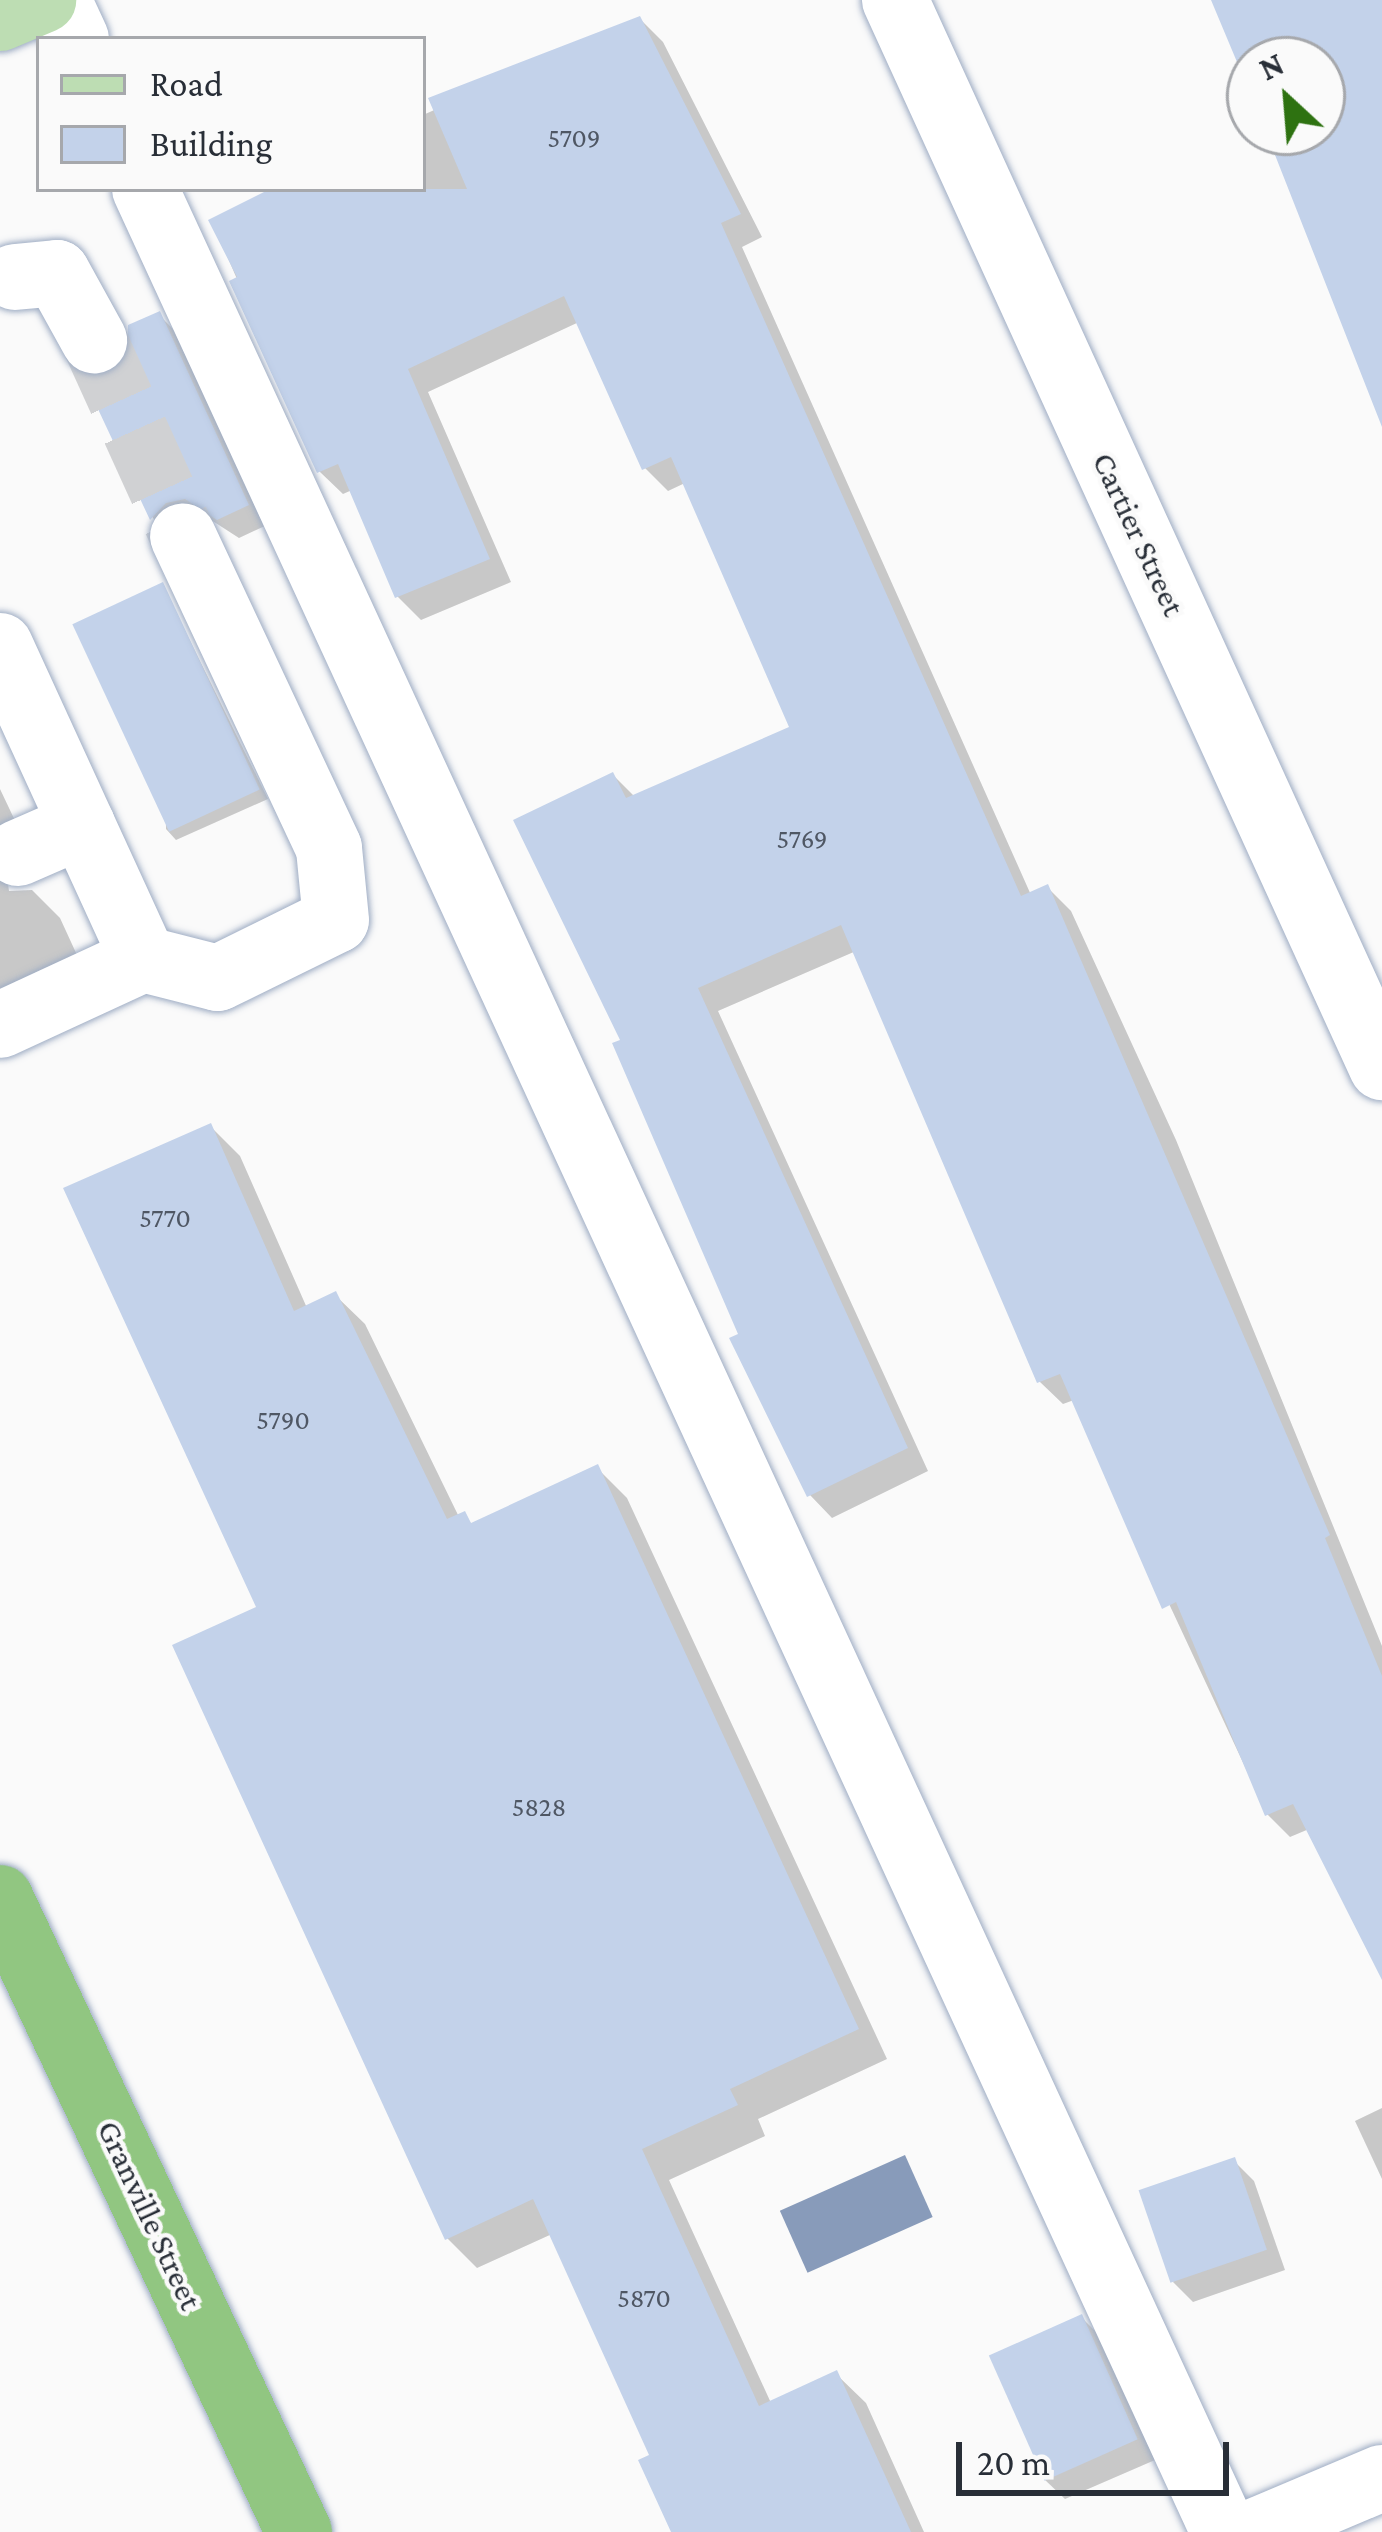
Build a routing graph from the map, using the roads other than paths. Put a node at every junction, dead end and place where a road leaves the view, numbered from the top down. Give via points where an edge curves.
1 (43, 0) edge
2 (58, 0) edge
3 (896, 0) edge
4 (0, 18) edge
5 (75, 36) edge
6 (146, 192) edge
7 (5, 274) edge
8 (94, 340) tunnel mouth
9 (182, 536) tunnel mouth
10 (0, 646) edge
11 (18, 736) edge
12 (82, 825) junction
13 (18, 853) dead end
14 (143, 959) junction
15 (0, 1025) edge
16 (1382, 1067) edge
17 (0, 1898) edge
18 (1382, 2477) edge
19 (299, 2532) edge
20 (1224, 2532) edge
21 (1254, 2532) edge

1 - 4 main road
2 - 5 street
3 - 16 street, Cartier Street
6 - 20 street
7 - 8 street via 57,274
9 - 14 street via 329,848 336,920 218,978
10 - 11 street
11 - 12 street
12 - 13 street
12 - 14 street
14 - 15 street
17 - 19 highway, Granville Street
18 - 21 street

